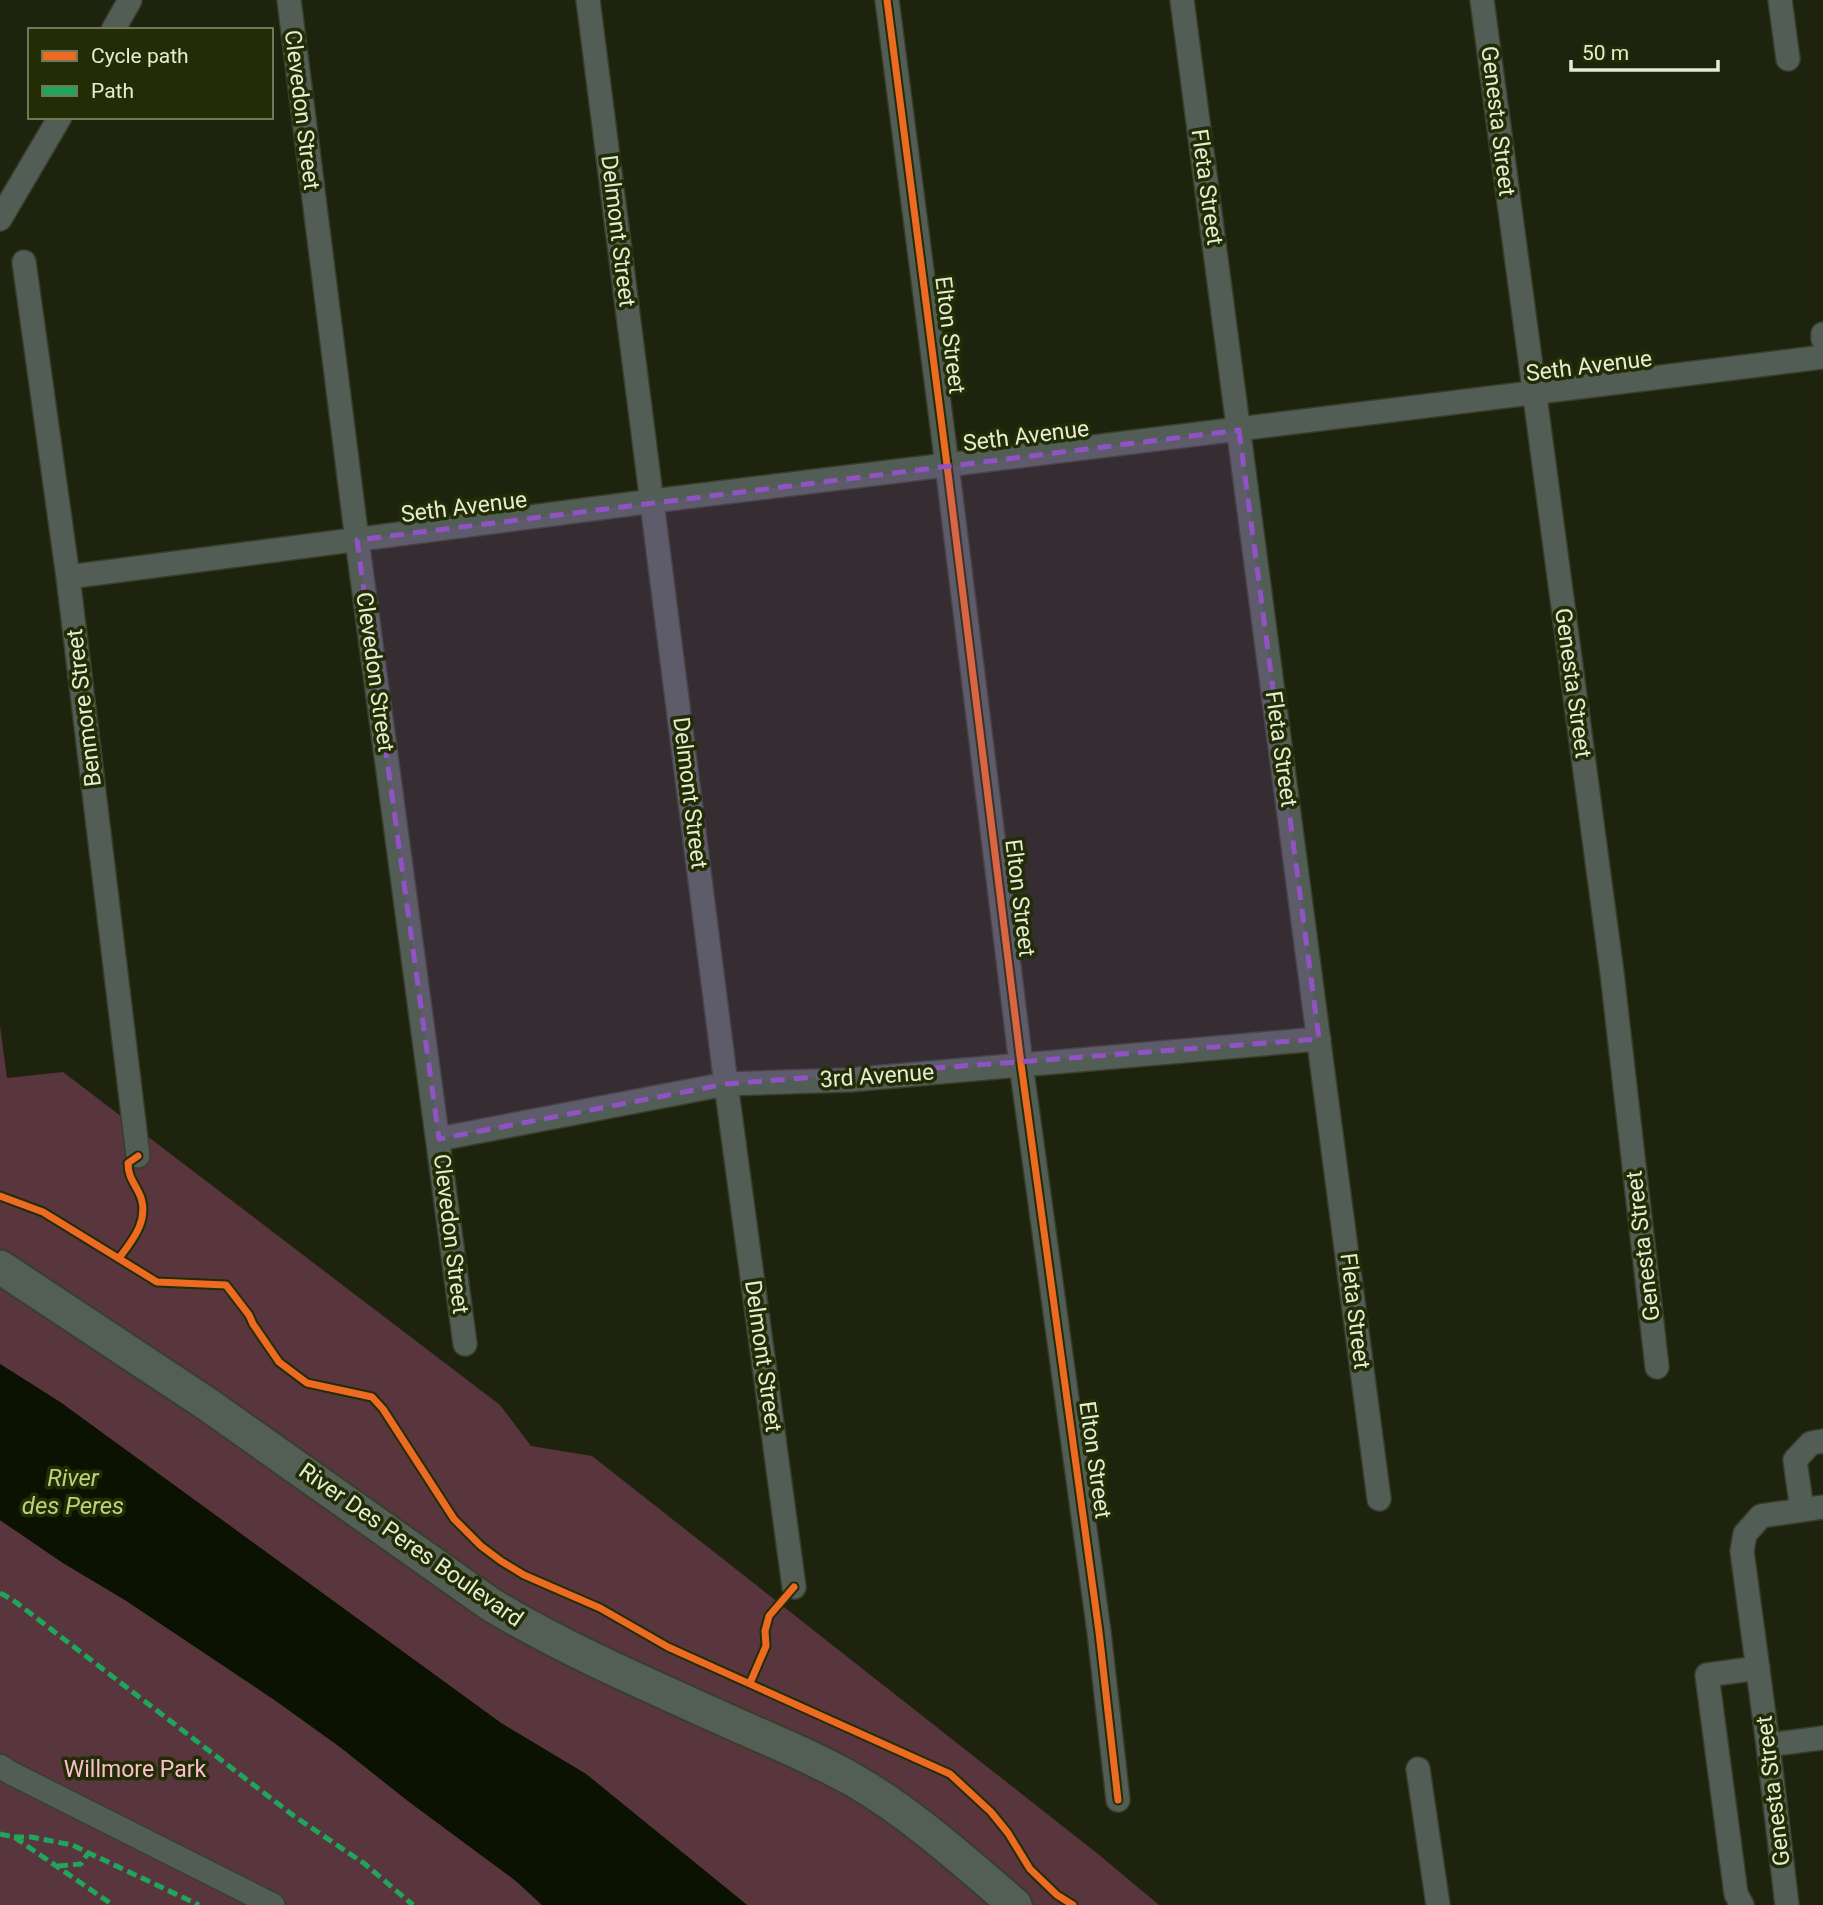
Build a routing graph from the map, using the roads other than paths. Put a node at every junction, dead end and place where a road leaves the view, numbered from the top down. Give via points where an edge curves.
1 (130, 0) edge
2 (289, 0) edge
3 (588, 0) edge
4 (887, 0) edge
5 (1182, 0) edge
6 (1482, 0) edge
7 (1780, 0) edge
8 (114, 28) edge
9 (1788, 59) dead end
10 (59, 119) edge
11 (0, 219) edge
12 (24, 262) dead end
13 (1823, 357) edge
14 (1533, 393) junction
15 (1239, 429) junction
16 (947, 465) junction
17 (653, 501) junction
18 (356, 540) junction
19 (68, 577) junction
20 (1319, 1039) junction
21 (1021, 1064) junction
22 (726, 1084) junction
23 (439, 1139) junction
24 (138, 1156) dead end
25 (0, 1267) edge
26 (465, 1344) dead end
27 (1657, 1367) dead end
28 (1823, 1441) edge
29 (1379, 1499) dead end
30 (1812, 1508) edge
31 (794, 1587) dead end
32 (1758, 1668) junction
33 (1823, 1738) edge
34 (1768, 1745) junction
35 (0, 1766) edge
36 (1418, 1769) dead end
37 (1118, 1800) dead end
38 (273, 1905) edge
39 (1015, 1905) edge
40 (1438, 1905) edge
41 (1742, 1905) edge
42 (1787, 1905) edge

1 - 8 street
2 - 18 street, Clevedon Street
3 - 17 street, Delmont Street
4 - 16 street, Elton Street
5 - 15 street, Fleta Street
6 - 14 street, Genesta Street
7 - 9 street
10 - 11 street
12 - 19 street, Benmore Street
13 - 14 street, Seth Avenue
14 - 15 street, Seth Avenue
14 - 27 street, Genesta Street via 1610,959
15 - 16 street, Seth Avenue
15 - 20 street, Fleta Street
16 - 17 street, Seth Avenue
16 - 21 street, Elton Street
17 - 18 street, Seth Avenue
17 - 22 street, Delmont Street
18 - 19 street, Seth Avenue
18 - 23 street, Clevedon Street
19 - 24 street, Benmore Street
20 - 21 street, 3rd Avenue
20 - 29 street, Fleta Street
21 - 22 street, 3rd Avenue via 849,1080
21 - 37 street, Elton Street
22 - 23 street, 3rd Avenue
22 - 31 street, Delmont Street
23 - 26 street, Clevedon Street
25 - 39 main road, River Des Peres Boulevard via 519,1622 854,1781 914,1821
28 - 30 street via 1811,1443 1796,1460
30 - 32 street, Genesta Street via 1761,1516 1745,1534 1742,1551
32 - 34 street, Genesta Street
32 - 41 street via 1707,1675 1736,1894
33 - 34 street
34 - 42 street, Genesta Street
35 - 38 street
36 - 40 street

